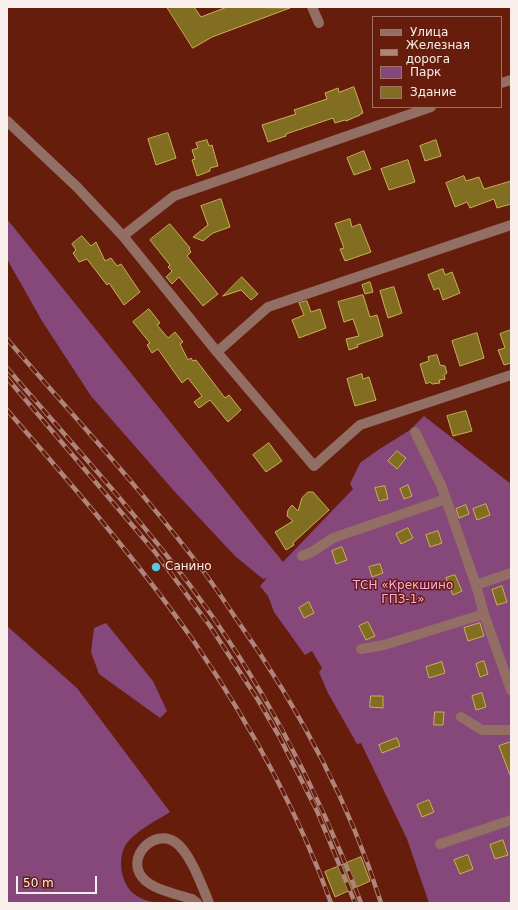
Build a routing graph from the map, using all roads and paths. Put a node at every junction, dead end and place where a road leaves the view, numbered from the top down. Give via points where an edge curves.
1 (312, 7) edge
2 (318, 23) dead end
3 (428, 108) edge
4 (7, 121) edge
5 (511, 225) edge
6 (123, 236) junction
7 (217, 352) junction
8 (511, 375) edge
9 (415, 432) dead end
10 (446, 500) junction
11 (302, 556) dead end
12 (511, 573) edge
13 (476, 585) junction
14 (484, 614) junction
15 (361, 649) dead end
16 (511, 689) edge
17 (461, 717) dead end
18 (511, 730) edge
19 (511, 820) edge
20 (440, 844) dead end
21 (197, 903) edge
22 (208, 903) edge

1 - 2 street
3 - 6 street via 174,196
4 - 6 street via 77,187
5 - 7 street via 268,307
6 - 7 street
7 - 8 street via 314,466 360,425
9 - 10 street
10 - 11 street via 333,538
10 - 13 street
12 - 13 street
13 - 14 street
14 - 15 street via 384,645
14 - 16 street
17 - 18 street via 482,730
19 - 20 street
21 - 22 street via 152,886 142,877 138,866 139,854 144,847 150,842 167,838 182,848

